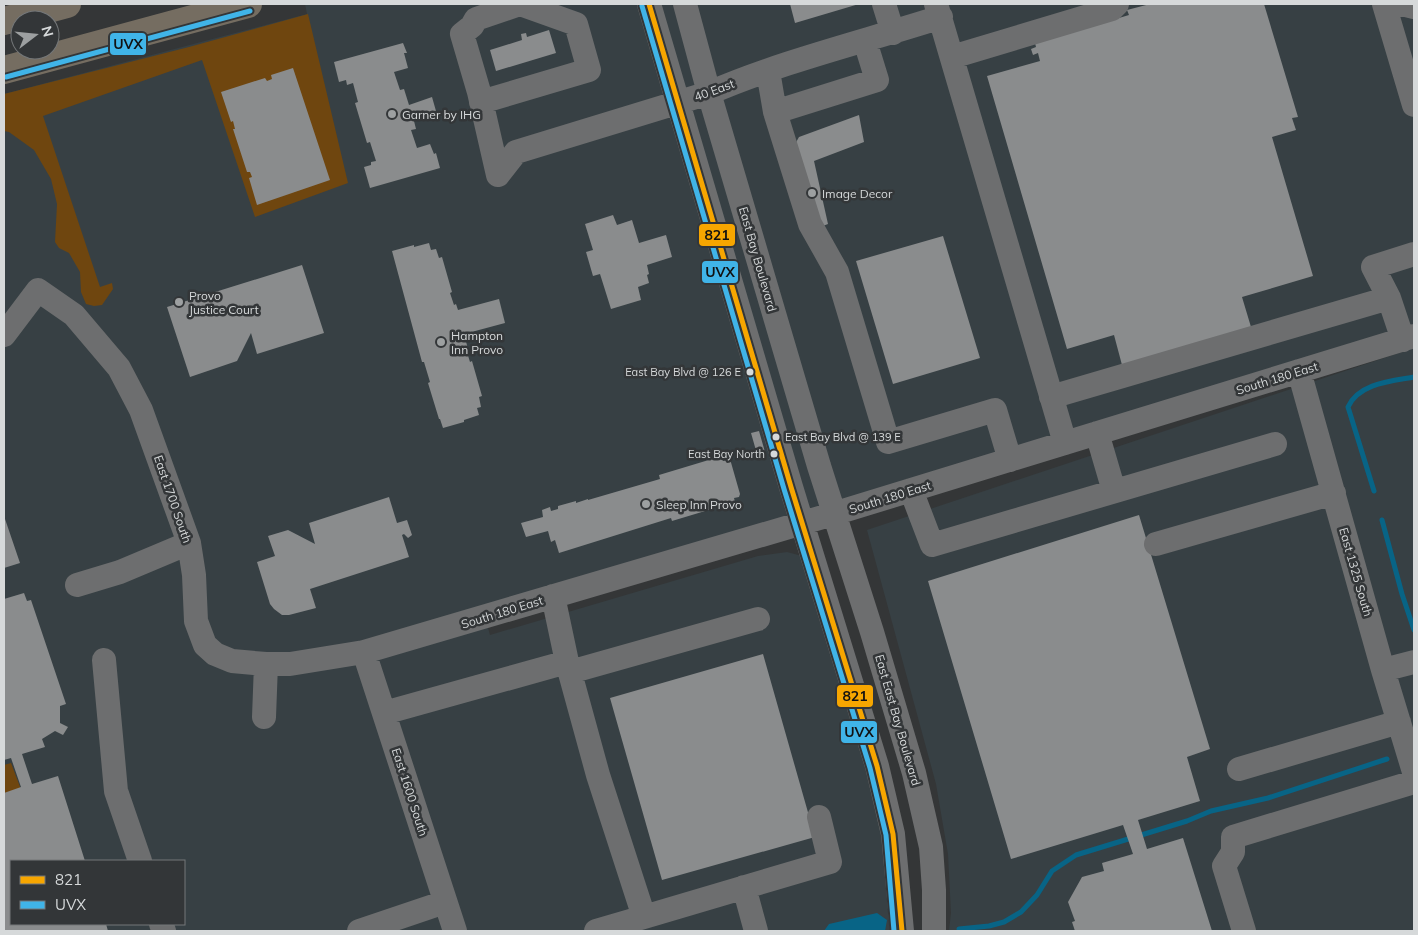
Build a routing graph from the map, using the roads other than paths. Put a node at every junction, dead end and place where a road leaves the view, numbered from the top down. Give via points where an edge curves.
1 (67, 4) edge
2 (248, 4) edge
3 (649, 4) edge
4 (685, 4) edge
5 (884, 4) edge
6 (1117, 4) edge
7 (1384, 4) edge
8 (1402, 4) edge
9 (1414, 7) edge
10 (938, 11) edge
11 (4, 21) edge
12 (472, 26) junction
13 (893, 32) junction
14 (865, 41) junction
15 (952, 57) junction
16 (4, 70) edge
17 (768, 71) junction
18 (565, 78) junction
19 (709, 93) junction
20 (481, 102) junction
21 (677, 103) junction
22 (1414, 105) edge
23 (775, 112) junction
24 (1414, 254) edge
25 (1389, 298) junction
26 (4, 335) edge
27 (1408, 338) edge
28 (1299, 371) junction
29 (1051, 397) junction
30 (1097, 433) junction
31 (1065, 443) junction
32 (1275, 444) dead end
33 (1010, 460) junction
34 (911, 490) junction
35 (1114, 492) junction
36 (1334, 493) junction
37 (833, 514) junction
38 (802, 522) junction
39 (189, 543) junction
40 (1156, 544) dead end
41 (77, 585) dead end
42 (553, 596) junction
43 (758, 619) dead end
44 (364, 652) junction
45 (104, 660) dead end
46 (1414, 662) edge
47 (266, 664) junction
48 (568, 667) junction
49 (1384, 670) junction
50 (384, 713) junction
51 (264, 717) dead end
52 (1399, 722) junction
53 (1239, 769) dead end
54 (1414, 772) edge
55 (1414, 782) edge
56 (820, 818) dead end
57 (140, 860) edge
58 (744, 887) junction
59 (445, 902) junction
60 (644, 916) junction
61 (359, 931) edge
62 (455, 931) edge
63 (596, 931) edge
64 (756, 931) edge
65 (902, 931) edge
66 (934, 931) edge
67 (1244, 931) edge

1 - 11 highway
2 - 16 highway
3 - 21 street
4 - 19 street, East Bay Boulevard
5 - 13 street
6 - 15 street via 1112,9
7 - 22 street
8 - 9 street
10 - 13 street, 40 East
10 - 15 street
12 - 18 street via 490,81 497,84 539,70
12 - 18 street via 476,19 520,4 576,24 590,70
12 - 20 street via 462,34
13 - 14 street, 40 East
14 - 17 street, 40 East
14 - 23 street via 877,80
15 - 29 street
17 - 19 street, 40 East
17 - 23 street
18 - 20 street
19 - 21 street, 40 East
19 - 37 street, East Bay Boulevard
20 - 21 street, 40 East via 498,175 516,152
21 - 38 street
23 - 33 street via 810,224 836,272 888,442 995,410
24 - 25 street via 1373,267
25 - 27 street
25 - 29 street
26 - 39 street, East 1700 South via 38,290 74,315 119,368 141,410
27 - 28 street, South 180 East
28 - 30 street, South 180 East
28 - 36 street, East 1325 South
29 - 31 street
30 - 31 street, South 180 East
30 - 35 street
31 - 33 street, South 180 East
32 - 35 street
33 - 34 street, South 180 East
34 - 35 street via 932,545
34 - 37 street, South 180 East
36 - 40 street
36 - 49 street, East 1325 South
37 - 38 street, South 180 East
37 - 66 street, East East Bay Boulevard via 914,773 931,847
38 - 42 street, South 180 East
38 - 65 street via 878,766 893,834
39 - 41 street via 120,572
39 - 47 street, East 1700 South via 196,621 205,645 215,654 232,661
42 - 44 street, South 180 East
42 - 48 street
43 - 48 street
44 - 47 street, East 1700 South via 290,664
44 - 50 street, East 1600 South
45 - 57 street via 116,791
46 - 49 street
47 - 51 street
48 - 50 street
48 - 60 street via 598,775
49 - 52 street, East 1325 South
50 - 59 street, East 1600 South
52 - 53 street
52 - 54 street, East 1325 South
55 - 67 street via 1233,837 1233,852 1224,866
56 - 58 street via 830,862
58 - 60 street
58 - 64 street
59 - 61 street
59 - 62 street, East 1600 South
60 - 63 street

